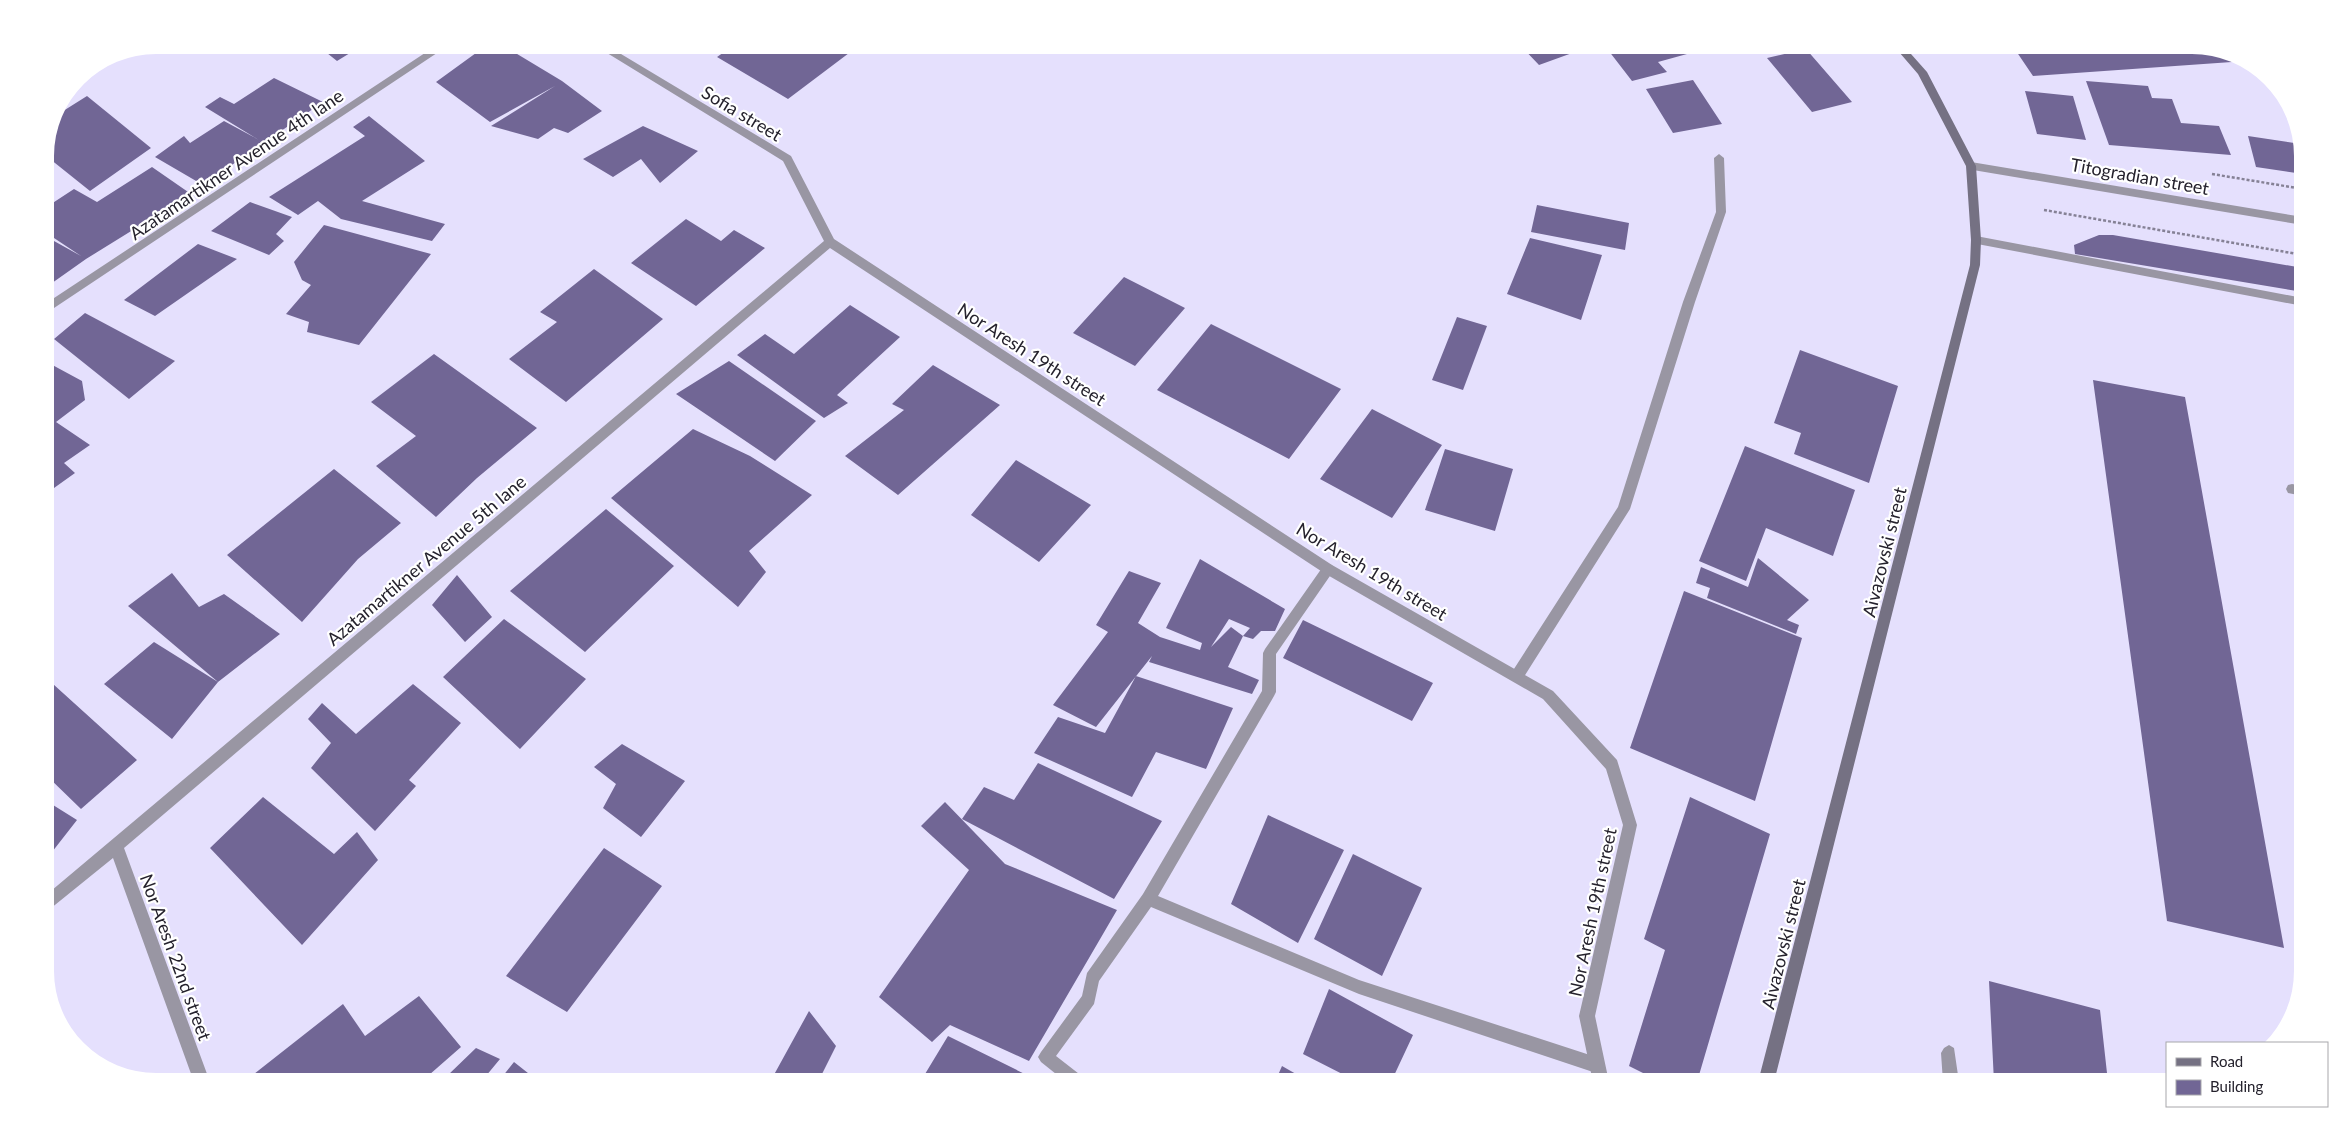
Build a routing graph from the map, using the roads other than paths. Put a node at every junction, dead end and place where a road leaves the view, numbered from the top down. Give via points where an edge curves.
1 (430, 54) edge
2 (615, 54) edge
3 (1906, 54) edge
4 (1719, 158) dead end
5 (1971, 166) junction
6 (2294, 220) edge
7 (1976, 240) junction
8 (830, 242) junction
9 (2294, 300) edge
10 (54, 304) edge
11 (1328, 568) junction
12 (1517, 676) junction
13 (116, 846) junction
14 (54, 898) edge
15 (1148, 899) junction
16 (1949, 1053) dead end
17 (1596, 1065) junction
18 (199, 1073) edge
19 (1066, 1073) edge
20 (1598, 1073) edge
21 (1768, 1073) edge
22 (1950, 1073) edge

1 - 10 street, Azatamartikner Avenue 4th lane
2 - 8 street, Sofia street via 787,159
3 - 5 main road, Aivazovski street via 1922,72
4 - 12 street via 1721,212 1688,302 1624,509
5 - 6 street, Titogradian street
5 - 7 main road, Aivazovski street
7 - 9 street
7 - 21 main road, Aivazovski street via 1972,275
8 - 11 street, Nor Aresh 19th street
8 - 13 street, Azatamartikner Avenue 5th lane
11 - 12 street, Nor Aresh 19th street
11 - 15 street via 1270,653 1269,692
12 - 17 street, Nor Aresh 19th street via 1548,696 1612,765 1630,825 1587,1016
13 - 14 street, Azatamartikner Avenue 5th lane
13 - 18 street, Nor Aresh 22nd street
15 - 17 street via 1359,987
15 - 19 street via 1092,978 1089,999 1046,1057
16 - 22 street
17 - 20 street, Nor Aresh 19th street

